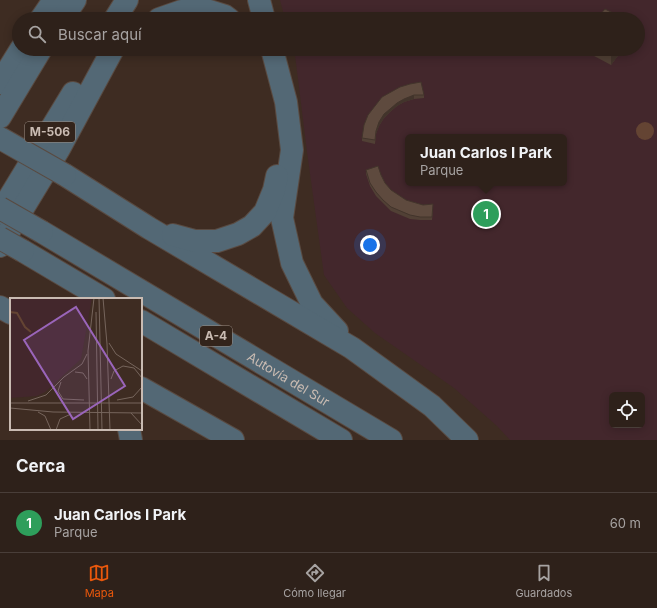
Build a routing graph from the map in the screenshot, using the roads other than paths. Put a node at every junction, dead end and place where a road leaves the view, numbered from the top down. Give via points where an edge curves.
1 (40, 0) edge
2 (54, 0) edge
3 (75, 0) edge
4 (126, 0) edge
5 (139, 0) edge
6 (259, 0) edge
7 (35, 12) edge
8 (46, 12) edge
9 (67, 12) edge
10 (120, 12) edge
11 (133, 12) edge
12 (179, 12) edge
13 (212, 12) edge
14 (262, 12) edge
15 (17, 56) edge
16 (37, 56) edge
17 (94, 56) edge
18 (109, 56) edge
19 (124, 56) edge
20 (262, 56) edge
21 (274, 56) edge
22 (0, 83) edge
23 (0, 117) edge
24 (0, 138) edge
25 (59, 149) junction
26 (0, 208) edge
27 (0, 213) edge
28 (149, 228) junction
29 (0, 238) edge
30 (0, 246) edge
31 (102, 298) edge
32 (0, 307) edge
33 (10, 312) edge
34 (142, 322) edge
35 (352, 348) junction
36 (142, 389) edge
37 (129, 430) edge
38 (130, 440) edge
39 (233, 440) edge
40 (341, 440) edge
41 (391, 440) edge
42 (467, 440) edge

1 - 7 highway
2 - 8 highway
3 - 9 highway
4 - 10 highway
5 - 11 highway
6 - 14 highway
12 - 13 highway via 203,9
15 - 22 highway
16 - 23 highway
17 - 27 highway, M-506
18 - 25 highway
19 - 25 highway via 78,127
20 - 28 highway via 274,86 281,126 280,162 274,190 265,212 252,226 217,241 195,241
21 - 35 highway via 286,102 292,150 282,218 292,263 312,304
24 - 28 highway, bridge
25 - 30 highway
26 - 41 highway, Autovía del Sur / A-4, bridge
28 - 35 highway
29 - 31 highway, bridge
32 - 33 highway
34 - 40 highway, Autovía del Sur / A-4
35 - 42 highway via 432,406
36 - 39 highway
37 - 38 highway

